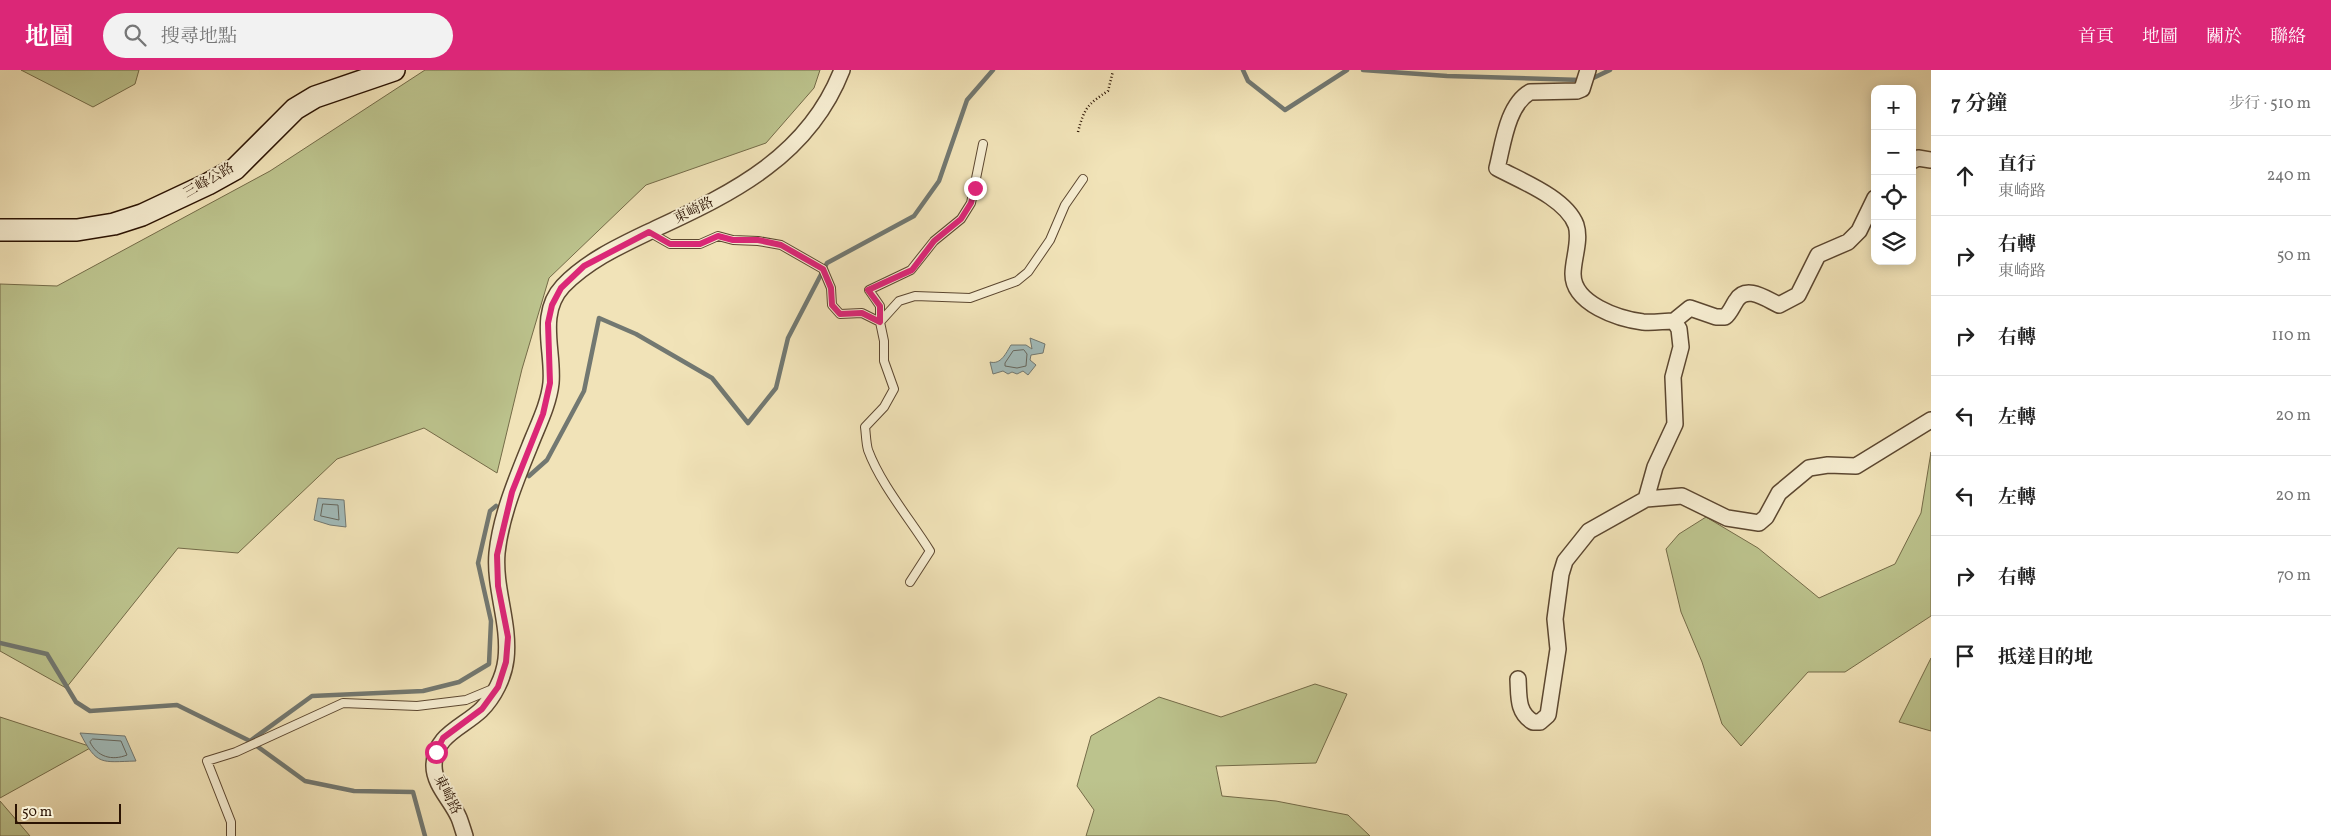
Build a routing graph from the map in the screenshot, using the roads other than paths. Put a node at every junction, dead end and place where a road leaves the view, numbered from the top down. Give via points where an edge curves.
1 (394, 70) edge
2 (842, 70) edge
3 (1588, 71) edge
4 (983, 144) dead end
5 (1916, 159) edge
6 (1931, 160) edge
7 (1083, 179) dead end
8 (1871, 206) edge
9 (0, 230) edge
10 (649, 232) junction
11 (1674, 321) junction
12 (880, 322) junction
13 (1931, 420) edge
14 (1646, 499) junction
15 (910, 582) dead end
16 (1518, 679) dead end
17 (498, 687) junction
18 (231, 836) edge
19 (465, 836) edge

1 - 9 street, 三峰公路 via 315,97 295,109 235,169 142,215 77,230
2 - 10 street, 東崎路 via 834,91 788,150 745,184
3 - 11 street via 1582,89 1577,91 1530,92 1523,96 1512,115 1496,168 1550,196 1576,225 1573,276 1578,291 1594,307 1643,322
4 - 12 lane via 971,203 961,219 934,241 912,270 868,290 880,306
5 - 6 street
7 - 12 lane via 1065,206 1050,240 1028,272 1018,280 970,298 915,296 899,301
8 - 11 street via 1859,231 1848,242 1818,255 1798,295 1779,305 1751,292 1737,298 1725,317 1690,308
10 - 12 lane via 670,244 700,244 718,236 781,245 823,269 831,288 832,305 840,314 862,313
10 - 17 street, 東崎路 via 584,266 561,288 552,305 548,323 550,383 543,414 512,492 497,555 498,586 508,637 506,662
11 - 14 street via 1679,329 1681,347 1673,377 1674,424 1655,467
12 - 15 lane via 884,361 894,389 884,407 865,427 868,449 885,484 930,551
13 - 14 street via 1856,466 1809,468 1778,493 1766,517 1759,523 1727,518 1682,496
14 - 16 street via 1590,531 1565,561 1555,619 1558,649 1548,715 1540,722 1533,722 1522,712
17 - 18 lane via 466,700 417,706 343,703 263,740 207,761 231,822
17 - 19 street, 東崎路 via 482,709 443,738 436,752 434,768 459,816

